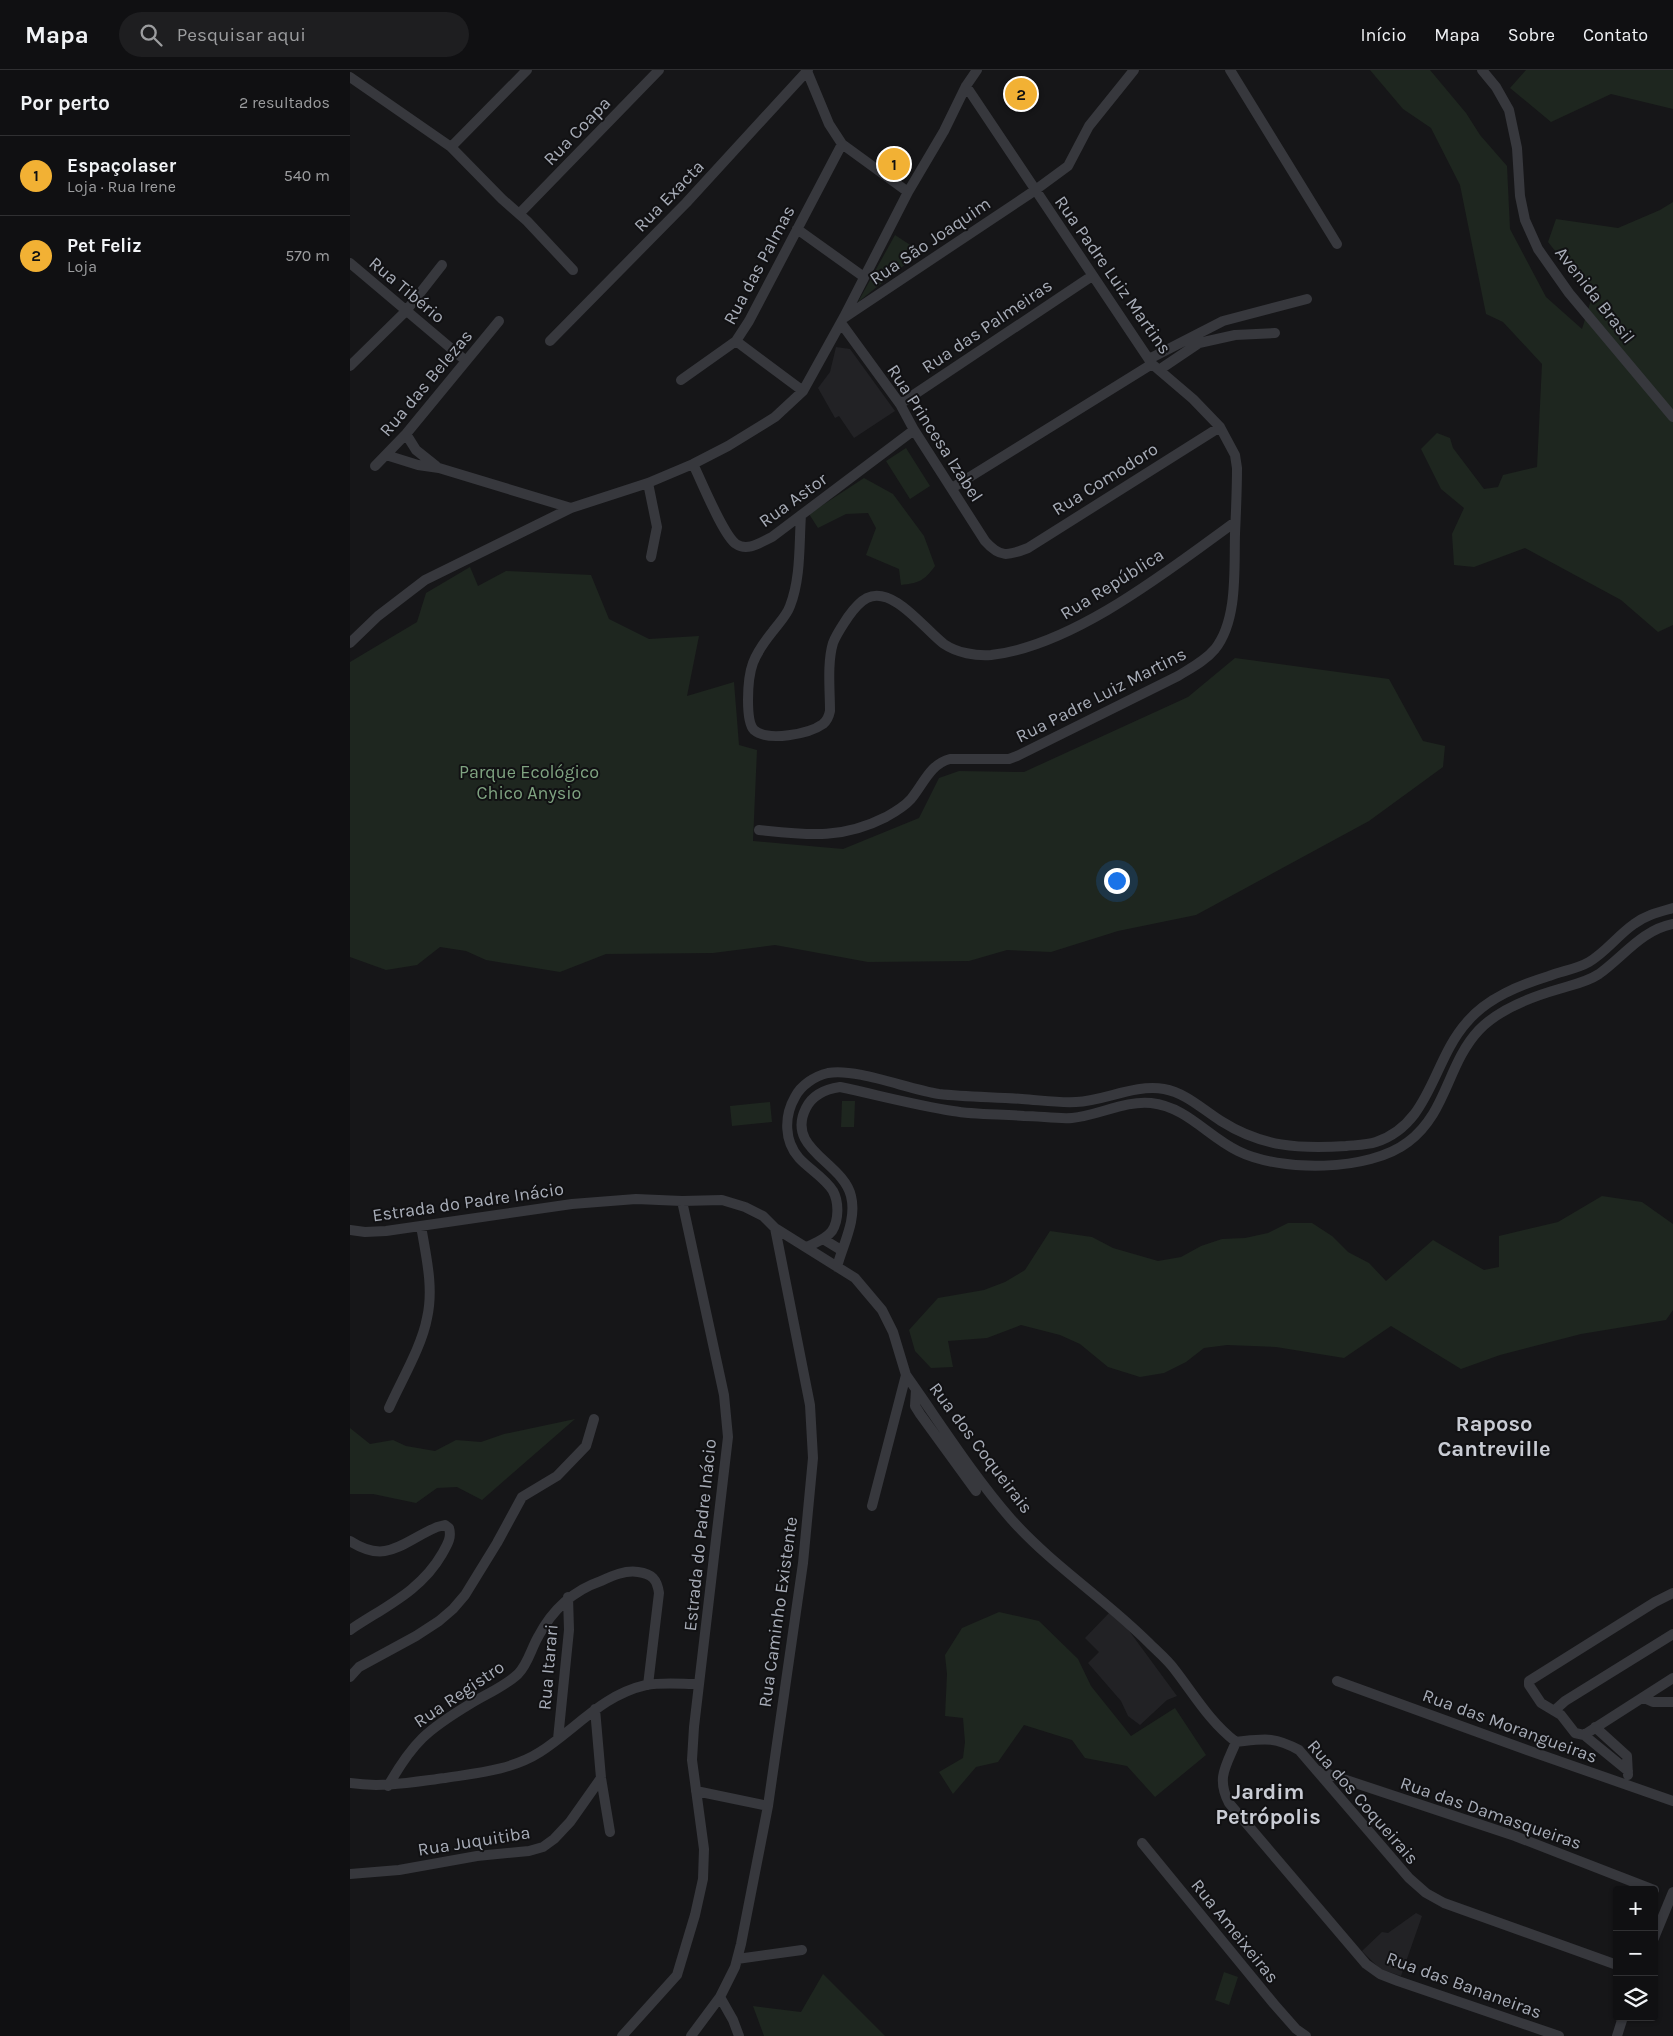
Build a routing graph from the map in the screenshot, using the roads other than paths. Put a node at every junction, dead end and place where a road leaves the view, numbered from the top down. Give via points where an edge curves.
1 (527, 70) edge
2 (659, 70) edge
3 (807, 70) edge
4 (977, 70) edge
5 (1134, 70) edge
6 (1230, 70) edge
7 (1482, 70) edge
8 (350, 77) edge
9 (966, 86) junction
10 (842, 144) junction
11 (451, 147) junction
12 (1034, 191) junction
13 (908, 192) junction
14 (519, 214) junction
15 (797, 229) junction
16 (1337, 244) dead end
17 (350, 263) edge
18 (442, 264) dead end
19 (573, 270) dead end
20 (1092, 276) junction
21 (864, 277) junction
22 (1307, 299) dead end
23 (406, 311) junction
24 (843, 320) junction
25 (499, 321) dead end
26 (1275, 334) dead end
27 (550, 341) dead end
28 (736, 341) junction
29 (466, 360) junction
30 (1153, 365) junction
31 (350, 366) edge
32 (681, 380) dead end
33 (803, 391) junction
34 (900, 404) junction
35 (1673, 417) edge
36 (1220, 427) junction
37 (914, 430) junction
38 (406, 434) junction
39 (386, 456) junction
40 (693, 464) junction
41 (375, 466) dead end
42 (439, 468) junction
43 (648, 483) junction
44 (952, 488) junction
45 (571, 508) junction
46 (801, 515) junction
47 (1235, 522) junction
48 (1006, 555) joint
49 (650, 557) dead end
50 (350, 643) edge
51 (759, 830) dead end
52 (1673, 908) edge
53 (1673, 924) edge
54 (1468, 1019) junction
55 (1480, 1030) junction
56 (1050, 1101) junction
57 (1050, 1117) junction
58 (802, 1124) junction
59 (786, 1125) junction
60 (1376, 1142) junction
61 (1381, 1156) junction
62 (682, 1201) junction
63 (421, 1226) junction
64 (775, 1228) junction
65 (350, 1230) edge
66 (823, 1239) junction
67 (807, 1247) junction
68 (841, 1250) junction
69 (837, 1267) junction
70 (906, 1375) junction
71 (916, 1389) junction
72 (389, 1408) dead end
73 (594, 1419) dead end
74 (976, 1490) dead end
75 (872, 1506) dead end
76 (350, 1541) edge
77 (1673, 1593) edge
78 (568, 1597) junction
79 (350, 1629) edge
80 (1673, 1634) edge
81 (350, 1676) edge
82 (1673, 1678) edge
83 (1337, 1680) dead end
84 (699, 1684) junction
85 (648, 1685) junction
86 (1644, 1698) junction
87 (1673, 1702) edge
88 (595, 1709) junction
89 (1555, 1710) junction
90 (1595, 1727) junction
91 (1584, 1735) junction
92 (558, 1739) junction
93 (1236, 1742) junction
94 (1610, 1742) junction
95 (1603, 1752) junction
96 (1316, 1770) junction
97 (1628, 1771) junction
98 (601, 1778) junction
99 (350, 1783) edge
100 (388, 1786) junction
101 (1629, 1786) junction
102 (696, 1791) junction
103 (1673, 1801) edge
104 (768, 1806) junction
105 (610, 1832) dead end
106 (1142, 1843) dead end
107 (350, 1874) edge
108 (1644, 1886) edge
109 (1658, 1891) edge
110 (1672, 1894) edge
111 (1657, 1931) edge
112 (802, 1950) dead end
113 (737, 1959) junction
114 (1613, 1964) edge
115 (720, 1997) junction
116 (1622, 2021) edge
117 (622, 2036) edge
118 (691, 2036) edge
119 (739, 2036) edge
120 (1306, 2036) edge
121 (1559, 2036) edge
122 (1616, 2036) edge

1 - 11 street
2 - 14 street, Rua Coapa
3 - 10 street via 829,124
3 - 27 street, Rua Exacta via 686,203
4 - 9 street
5 - 12 street, Rua São Joaquim via 1089,126 1068,166
6 - 16 street
7 - 35 street, Avenida Brasil via 1509,110 1517,148 1520,196 1538,249 1569,293
8 - 11 street
9 - 12 street, Rua Padre Luiz Martins
9 - 13 street
10 - 13 street
10 - 15 street, Rua das Palmas
11 - 14 street
12 - 20 street, Rua Padre Luiz Martins
12 - 24 street, Rua São Joaquim
13 - 21 street
14 - 19 street
15 - 21 street
15 - 28 street, Rua das Palmas
17 - 23 street, Rua Tibério
18 - 23 street
20 - 30 street, Rua Padre Luiz Martins
20 - 34 street, Rua das Palmeiras
21 - 24 street
22 - 30 street via 1223,321
23 - 29 street, Rua Tibério
23 - 31 street
24 - 33 street
24 - 34 street, Rua Princesa Izabel
25 - 29 street, Rua das Belezas
26 - 30 street via 1235,334 1199,343
28 - 32 street, Rua das Palmas
28 - 33 street
29 - 38 street, Rua das Belezas
30 - 36 street, Rua Padre Luiz Martins
30 - 44 street
33 - 40 street via 775,417
34 - 37 street, Rua Princesa Izabel
36 - 47 street, Rua Padre Luiz Martins via 1235,455
36 - 48 street, Rua Comodoro via 1028,548
37 - 44 street, Rua Princesa Izabel
37 - 46 street, Rua Astor
38 - 39 street, Rua das Belezas
38 - 42 street via 416,450
39 - 41 street, Rua das Belezas
39 - 42 street
40 - 43 street
40 - 46 street, Rua Astor via 726,532 736,544 755,546
42 - 45 street
43 - 45 street
43 - 49 street via 657,527
44 - 48 street, Rua Princesa Izabel via 993,551
45 - 50 street via 425,580 378,616
46 - 47 street, Rua República via 795,590 790,607 753,659 749,675 752,727 764,734 787,736 804,732 828,719 833,644 854,608 867,598 889,598 945,644 965,653 990,655 1071,631 1123,600
47 - 51 street, Rua Padre Luiz Martins via 1230,617 1215,649 1202,661 1017,756 942,761 910,801 872,824 836,834
52 - 54 street via 1634,924 1589,962 1519,986
53 - 55 street via 1660,926 1643,936 1597,975 1525,1000
54 - 55 street
54 - 60 street via 1442,1060 1424,1103 1410,1120
55 - 61 street via 1452,1073 1438,1110 1408,1142
56 - 57 street
56 - 59 street via 937,1094 841,1072 824,1074 797,1093 789,1108
56 - 60 street via 1073,1103 1145,1089 1164,1089 1182,1094 1250,1137 1273,1143 1302,1147
57 - 58 street via 956,1112 840,1087 829,1088 809,1102
57 - 61 street via 1072,1118 1147,1102 1176,1108 1240,1152 1266,1160 1297,1165 1336,1164
58 - 59 street
58 - 68 street via 810,1147 845,1182 851,1195 851,1223
59 - 66 street via 789,1141 797,1156 825,1182 836,1199 838,1209 832,1231
60 - 61 street
62 - 63 street, Estrada do Padre Inácio via 636,1199 572,1204
62 - 64 street via 722,1200 745,1206 763,1216
62 - 84 street, Estrada do Padre Inácio via 724,1395 728,1437
63 - 65 street, Estrada do Padre Inácio via 365,1232
63 - 72 street via 429,1296 427,1318
64 - 67 street
64 - 104 street, Rua Caminho Existente via 810,1405 813,1458 803,1564
66 - 67 street
66 - 68 street
67 - 69 street
68 - 69 street
69 - 70 street via 855,1278 882,1310 893,1332
70 - 71 street, Rua dos Coqueirais
70 - 75 street
71 - 74 street via 915,1406
71 - 93 street, Rua dos Coqueirais via 983,1484 1012,1519 1051,1558 1148,1641 1174,1668 1207,1715
73 - 81 street via 586,1446 557,1476 522,1497 470,1588 453,1609 416,1636 359,1667
76 - 79 street via 373,1552 387,1552 421,1534 445,1525 450,1528 448,1543 438,1562 418,1585
77 - 89 street via 1532,1678 1529,1685 1541,1703
78 - 85 street, Rua Registro via 619,1574 648,1574 658,1582
78 - 92 street, Rua Itarari via 569,1630
78 - 100 street, Rua Registro via 550,1616 520,1672 506,1684 434,1726 418,1740
80 - 89 street
82 - 86 street
83 - 101 street, Rua das Morangueiras
84 - 85 street
84 - 102 street, Estrada do Padre Inácio via 692,1760
85 - 88 street via 626,1691
86 - 87 street via 1653,1702
86 - 90 street
88 - 92 street
88 - 98 street
89 - 91 street via 1575,1733
90 - 91 street
90 - 94 street
91 - 95 street
92 - 100 street via 518,1762 490,1771
93 - 96 street, Rua dos Coqueirais via 1265,1738 1282,1741 1299,1750
93 - 121 street, Rua das Bananeiras via 1222,1775 1223,1792 1229,1803 1366,1964 1398,1981
94 - 95 street
94 - 97 street via 1627,1756
95 - 97 street
96 - 108 street, Rua das Damasqueiras via 1515,1836
96 - 114 street, Rua dos Coqueirais via 1409,1878 1426,1893 1466,1912
97 - 101 street
98 - 105 street
98 - 107 street, Rua Juquitiba via 570,1822 544,1847 399,1870
99 - 100 street
101 - 103 street, Rua das Morangueiras
102 - 104 street
102 - 117 street, Estrada do Padre Inácio via 704,1849 703,1879 695,1916 677,1975
104 - 113 street, Rua Caminho Existente
106 - 120 street, Rua Ameixeiras via 1274,2004
109 - 110 street, Rua das Damasqueiras
110 - 111 street
112 - 113 street
113 - 115 street, Rua Caminho Existente
115 - 118 street, Rua Caminho Existente
115 - 119 street
116 - 122 street

